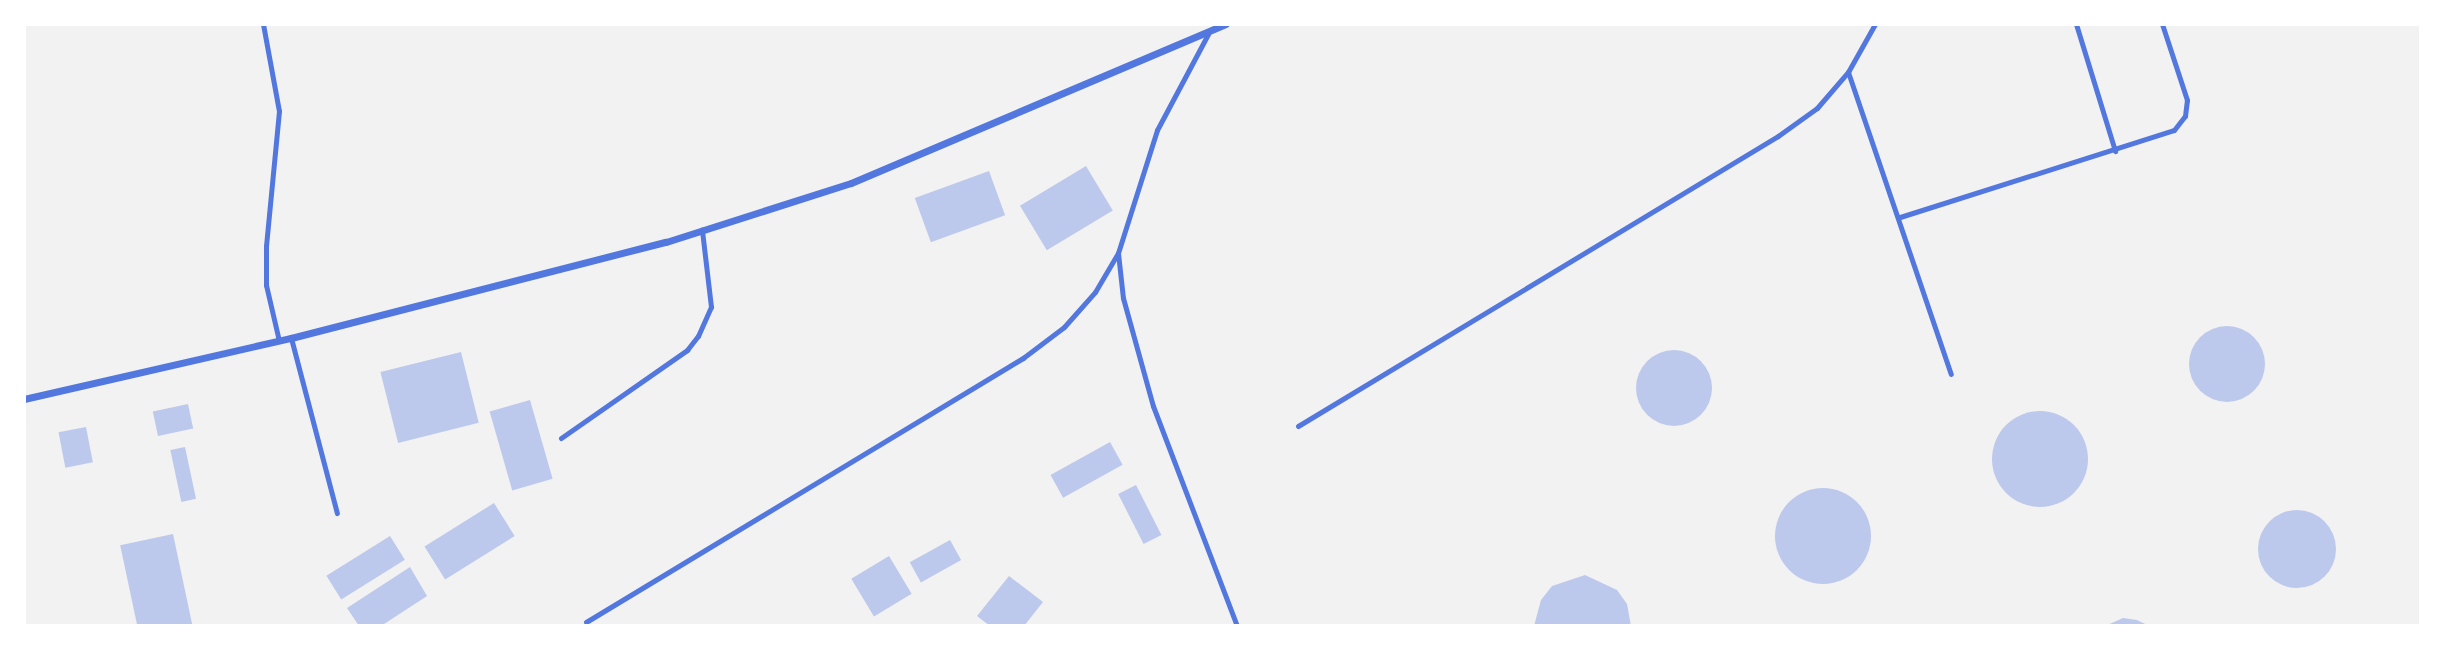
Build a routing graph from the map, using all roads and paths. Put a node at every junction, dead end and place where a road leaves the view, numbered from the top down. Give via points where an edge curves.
1 (263, 24) edge
2 (1226, 24) edge
3 (1875, 24) edge
4 (2076, 24) edge
5 (2162, 24) edge
6 (1208, 34) junction
7 (1848, 72) junction
8 (2115, 151) junction
9 (1900, 217) junction
10 (702, 230) junction
11 (1118, 253) junction
12 (290, 338) junction
13 (279, 341) junction
14 (1951, 374) dead end
15 (24, 399) edge
16 (1298, 426) dead end
17 (561, 438) dead end
18 (337, 513) dead end
19 (586, 622) dead end
20 (1237, 625) edge

1 - 13 lane via 279,111 266,272
2 - 6 street
3 - 7 lane
4 - 8 lane
5 - 8 lane via 2187,100 2185,116 2174,130
6 - 10 street via 851,183
6 - 11 lane via 1157,130
7 - 9 lane
7 - 16 lane via 1817,108 1778,136
8 - 9 lane
9 - 14 lane
10 - 12 street
10 - 17 lane via 712,288 711,307 698,336 687,351
11 - 19 lane via 1095,292 1064,327 1023,358
11 - 20 lane via 1123,298 1153,406
12 - 13 street
12 - 18 lane
13 - 15 street

